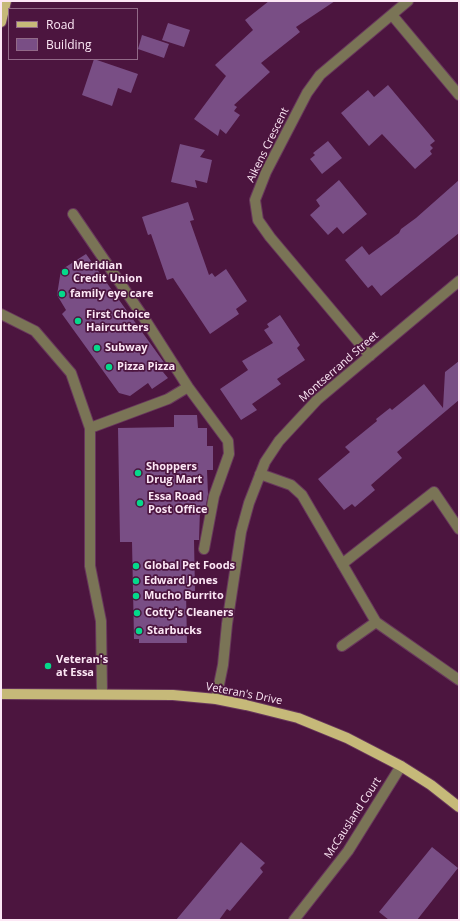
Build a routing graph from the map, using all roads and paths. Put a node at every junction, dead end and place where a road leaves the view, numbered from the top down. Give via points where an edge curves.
1 (6, 1) edge
2 (408, 1) edge
3 (392, 15) junction
4 (1, 22) edge
5 (459, 95) edge
6 (73, 214) dead end
7 (459, 281) edge
8 (1, 314) edge
9 (370, 356) junction
10 (188, 387) junction
11 (90, 428) junction
12 (260, 474) junction
13 (459, 529) edge
14 (204, 549) dead end
15 (342, 564) junction
16 (376, 622) junction
17 (342, 646) dead end
18 (459, 680) edge
19 (102, 693) junction
20 (1, 694) edge
21 (216, 699) junction
22 (401, 766) junction
23 (459, 806) edge
24 (294, 920) edge

1 - 4 main road
2 - 3 street, Aikens Crescent
3 - 5 street
3 - 9 street, Aikens Crescent via 320,75 306,93 266,172 255,200 258,220 270,237
6 - 10 street
7 - 9 street, Montserrand Street
8 - 11 street via 35,331 71,373
9 - 12 street, Montserrand Street via 317,400 279,441
10 - 11 street via 168,399
10 - 14 street via 228,441 229,454 214,496
11 - 19 street via 90,566 101,621
12 - 15 street via 291,485 302,495
12 - 21 street, Montserrand Street via 241,532
13 - 15 street via 434,492
15 - 16 street
16 - 17 street
16 - 18 street
19 - 20 main road, Veteran's Drive
19 - 21 main road, Veteran's Drive
21 - 22 main road, Veteran's Drive via 298,718 347,738
22 - 23 main road, Veteran's Drive
22 - 24 street, McCausland Court via 348,851

